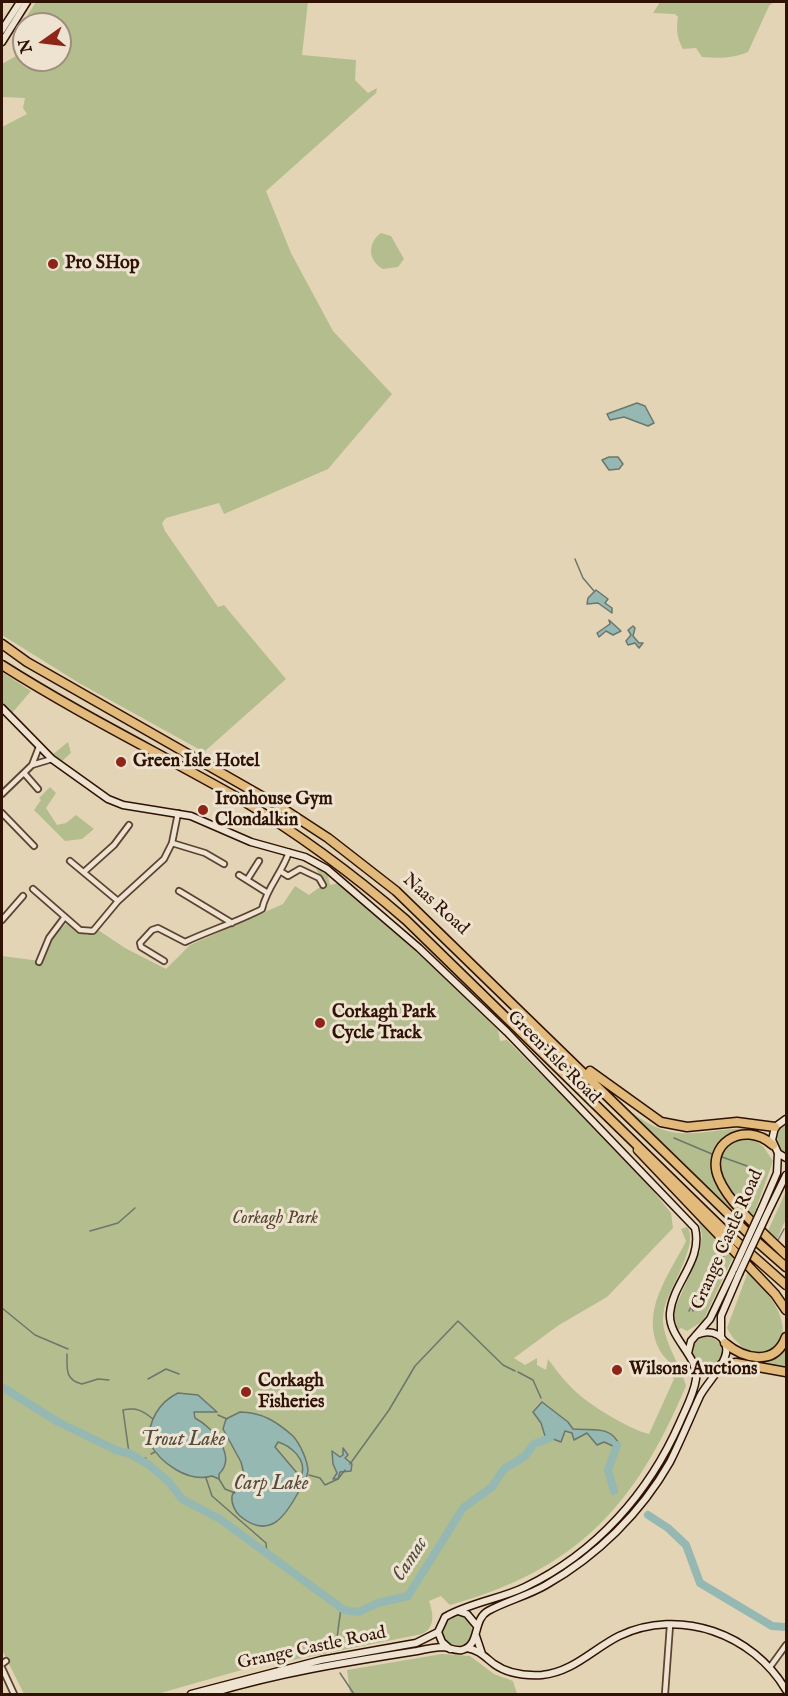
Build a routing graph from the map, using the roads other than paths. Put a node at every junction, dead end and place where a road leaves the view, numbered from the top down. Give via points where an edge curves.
1 (20, 2) edge
2 (27, 2) edge
3 (2, 30) edge
4 (2, 42) edge
5 (2, 644) edge
6 (2, 665) edge
7 (2, 708) edge
8 (39, 747) junction
9 (52, 759) junction
10 (32, 765) junction
11 (24, 773) junction
12 (38, 789) dead end
13 (2, 794) edge
14 (2, 813) edge
15 (178, 813) junction
16 (129, 825) dead end
17 (172, 843) junction
18 (34, 846) dead end
19 (289, 852) junction
20 (70, 861) dead end
21 (259, 861) dead end
22 (224, 864) dead end
23 (85, 871) junction
24 (280, 871) junction
25 (239, 875) dead end
26 (247, 880) junction
27 (323, 885) dead end
28 (33, 889) dead end
29 (180, 891) dead end
30 (266, 892) junction
31 (23, 896) dead end
32 (118, 901) junction
33 (64, 918) junction
34 (2, 920) edge
35 (232, 922) junction
36 (164, 961) dead end
37 (39, 962) dead end
38 (563, 1051) junction
39 (577, 1083) junction
40 (786, 1119) edge
41 (775, 1127) junction
42 (773, 1145) junction
43 (778, 1153) junction
44 (786, 1158) edge
45 (786, 1175) edge
46 (764, 1212) junction
47 (786, 1255) edge
48 (786, 1267) edge
49 (737, 1271) junction
50 (786, 1285) edge
51 (786, 1310) edge
52 (677, 1336) junction
53 (695, 1336) junction
54 (786, 1337) edge
55 (723, 1340) junction
56 (688, 1356) junction
57 (694, 1366) junction
58 (718, 1367) junction
59 (786, 1372) edge
60 (458, 1611) junction
61 (670, 1625) junction
62 (477, 1626) junction
63 (438, 1632) junction
64 (476, 1636) junction
65 (786, 1646) edge
66 (467, 1648) junction
67 (450, 1649) junction
68 (482, 1654) junction
69 (3, 1664) edge
70 (770, 1667) junction
71 (786, 1690) edge
72 (14, 1695) edge
73 (191, 1695) edge
74 (209, 1695) edge
75 (665, 1695) edge

1 - 3 main road
2 - 4 main road
5 - 38 highway, Naas Road via 27,662 249,787 328,838 396,891
6 - 39 highway, Naas Road via 241,800 329,858 406,920
7 - 8 main road
8 - 9 main road
8 - 10 street
9 - 10 street
9 - 15 main road, Green Isle Road via 117,803
10 - 11 street
11 - 12 street
11 - 13 street
14 - 18 street
15 - 17 street
15 - 19 main road, Green Isle Road via 251,842
16 - 23 street
17 - 22 street via 205,853
17 - 32 street via 151,873
19 - 24 street
19 - 52 main road, Green Isle Road via 327,869 419,948 564,1089 691,1222 698,1244 670,1312
20 - 23 street
21 - 26 street
23 - 32 street
24 - 27 street via 288,876 300,869 319,878
24 - 30 street
25 - 26 street
26 - 30 street
28 - 33 street
29 - 35 street
30 - 35 street via 262,909
31 - 34 street
32 - 33 street via 89,933
33 - 37 street via 49,938
35 - 36 street via 185,942 158,928 152,930 140,943 141,947
38 - 41 highway via 661,1122 687,1127 737,1122
38 - 48 highway, Naas Road
39 - 50 highway, Naas Road via 726,1232
39 - 51 highway
40 - 41 main road
41 - 42 main road
42 - 43 main road
42 - 47 highway via 754,1133 738,1134 721,1149 716,1170 724,1188
43 - 44 main road
43 - 46 main road, Grange Castle Road via 777,1173
45 - 46 main road, Grange Castle Road
46 - 49 main road, Grange Castle Road, bridge
49 - 53 main road, Grange Castle Road via 710,1319
49 - 55 main road, Grange Castle Road via 721,1316
52 - 53 main road
52 - 56 main road, Green Isle Road
53 - 55 main road, Grange Castle Road via 709,1332
53 - 56 main road, Grange Castle Road via 688,1346
54 - 55 highway via 778,1350 760,1357 739,1354
55 - 58 main road, Grange Castle Road via 727,1352
56 - 57 main road
57 - 58 main road via 705,1371
57 - 60 main road, Grange Castle Road via 694,1389 675,1434 630,1507 602,1535 541,1578
58 - 59 highway via 736,1363
58 - 62 main road, Grange Castle Road via 642,1505 590,1556 545,1585 486,1612
60 - 62 main road via 467,1614
60 - 63 main road, Grange Castle Road via 445,1617
61 - 68 main road via 627,1633 568,1668 551,1673 516,1674
61 - 70 main road via 723,1634 744,1645
61 - 75 street
62 - 64 main road
63 - 67 main road
63 - 73 main road, Grange Castle Road via 416,1643 312,1662
64 - 66 main road
64 - 68 main road
65 - 70 street
66 - 67 main road, Grange Castle Road
66 - 68 main road
67 - 74 main road, Grange Castle Road via 305,1669
69 - 72 street
70 - 71 main road

